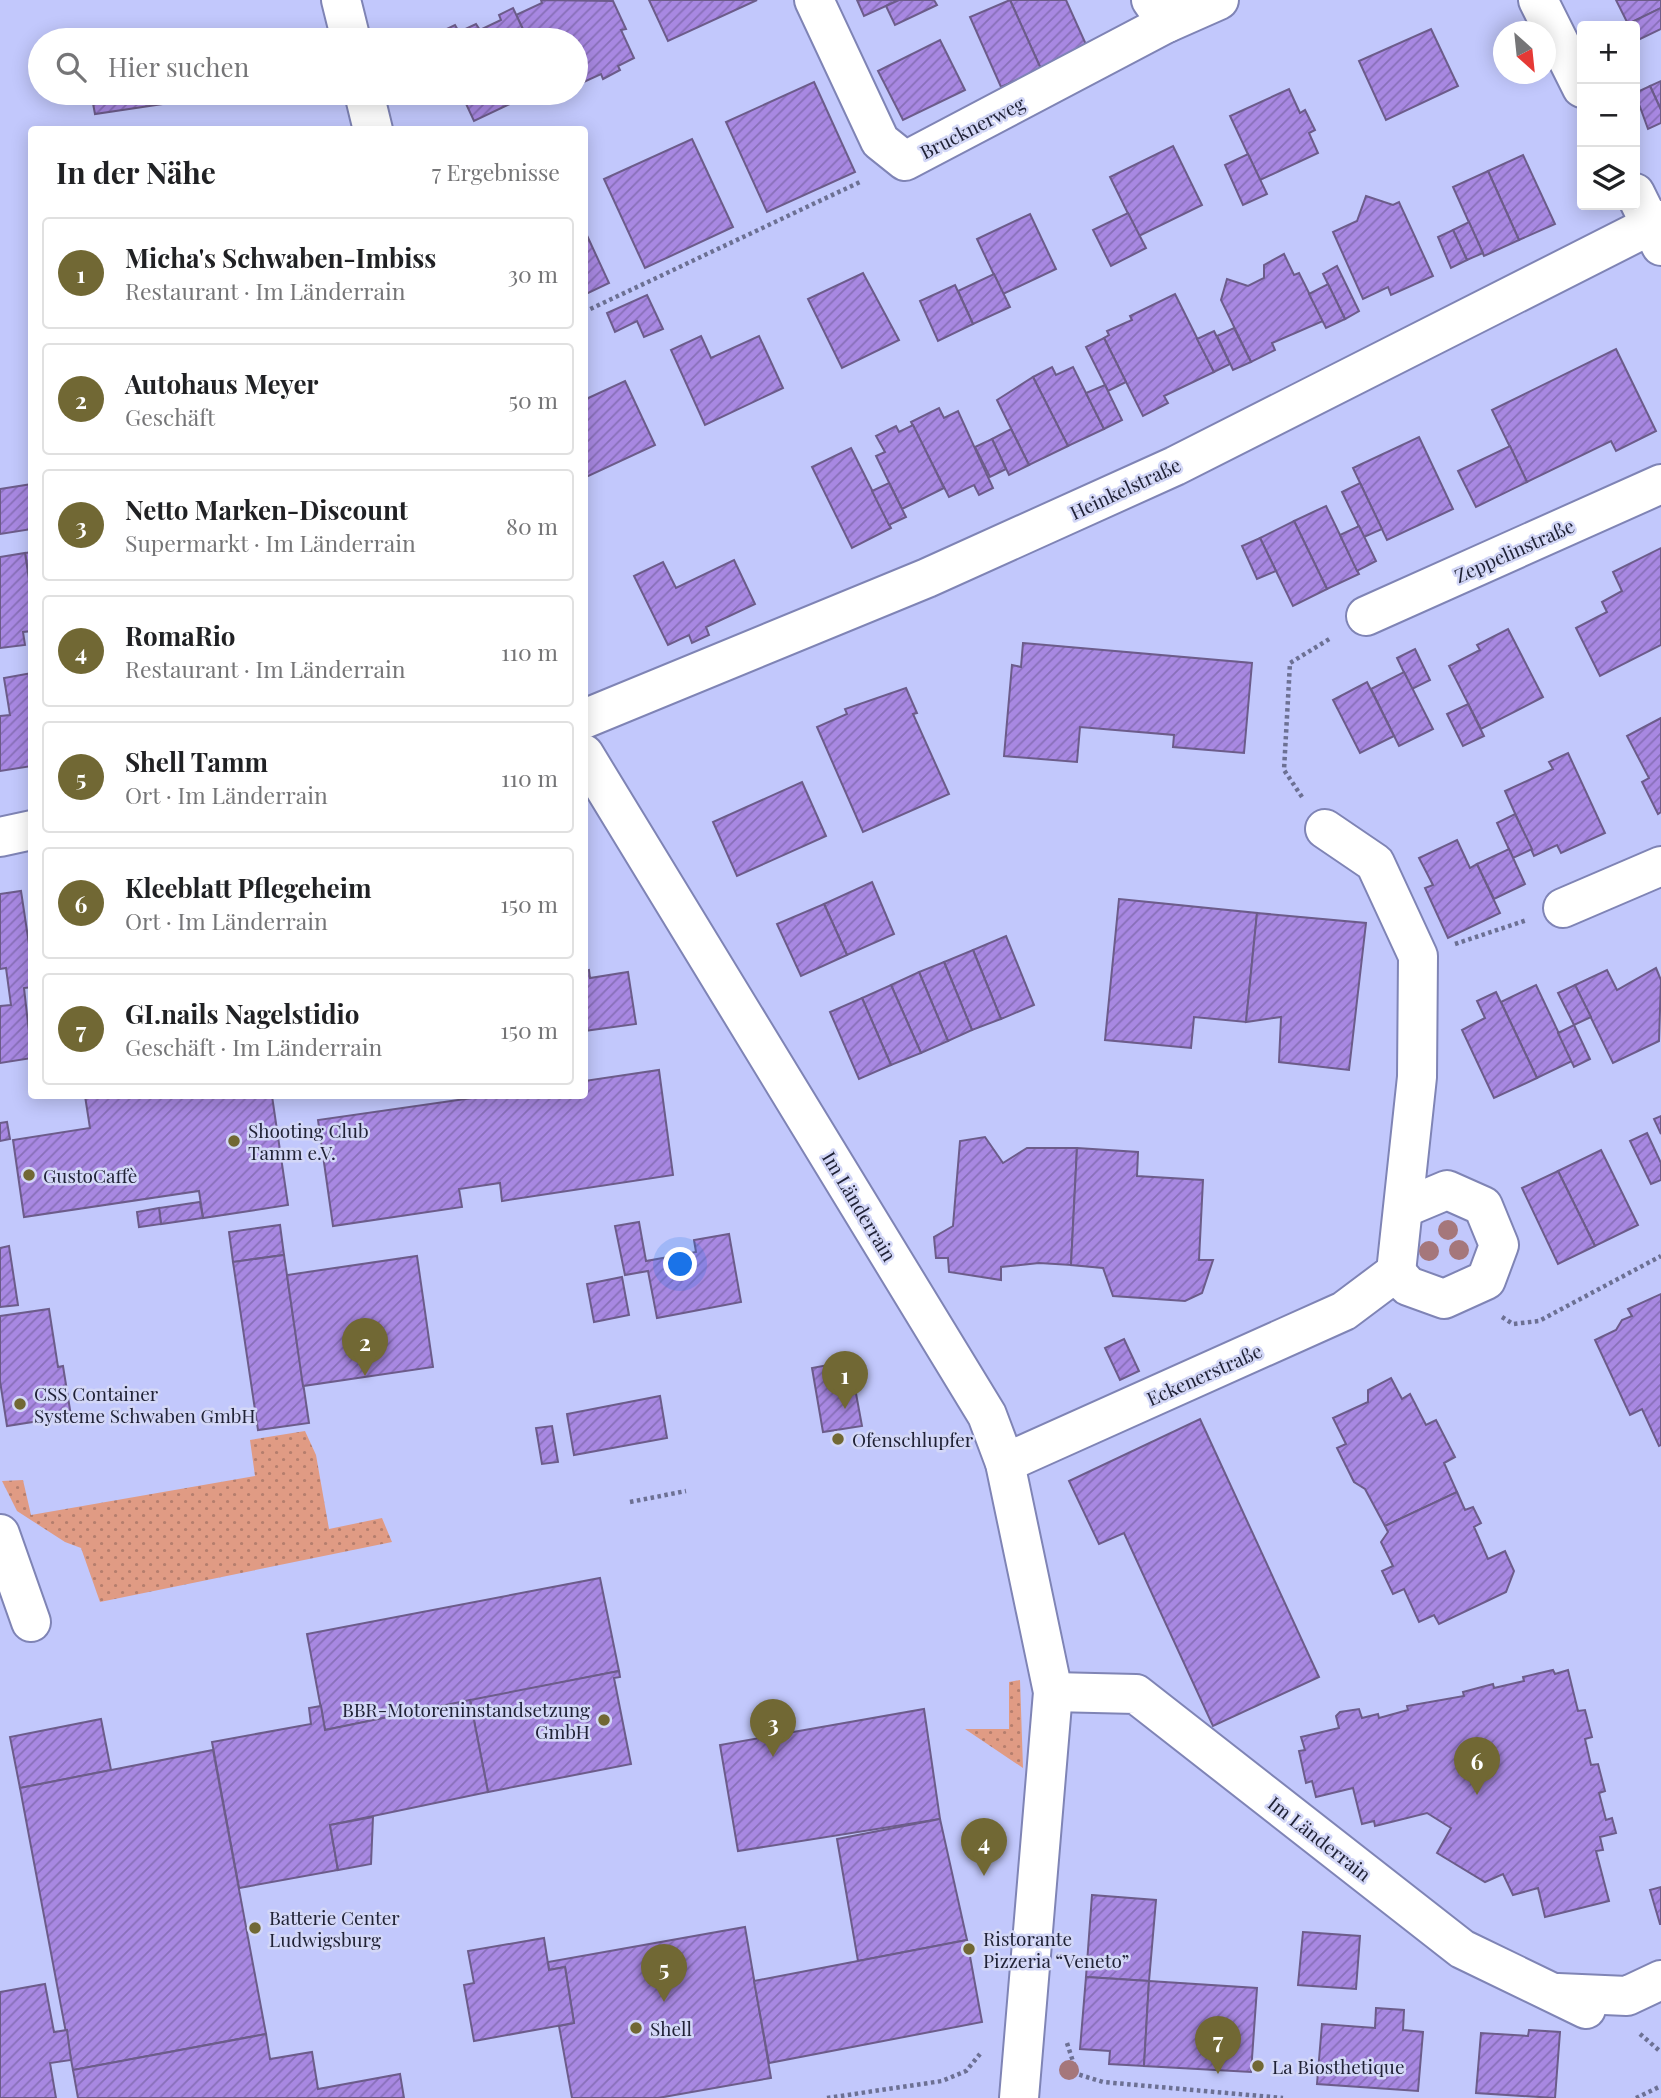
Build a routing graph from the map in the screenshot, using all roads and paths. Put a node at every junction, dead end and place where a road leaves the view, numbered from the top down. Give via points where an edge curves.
1 (341, 0) edge
2 (814, 0) edge
3 (1219, 0) edge
4 (1538, 0) edge
5 (1159, 11) edge
6 (348, 28) edge
7 (1580, 84) edge
8 (367, 105) edge
9 (372, 126) edge
10 (905, 161) junction
11 (1652, 221) edge
12 (588, 310) edge
13 (1661, 484) edge
14 (1366, 616) joint
15 (588, 717) edge
16 (588, 761) edge
17 (1325, 829) joint
18 (28, 831) edge
19 (0, 836) edge
20 (1661, 866) edge
21 (1563, 908) joint
22 (1418, 956) junction
23 (1404, 1208) junction
24 (1661, 1256) edge
25 (1396, 1272) junction
26 (1474, 1286) junction
27 (1005, 1463) junction
28 (686, 1491) dead end
29 (631, 1502) dead end
30 (0, 1534) edge
31 (31, 1622) dead end
32 (1053, 1692) junction
33 (1661, 1980) edge
34 (1025, 2029) junction
35 (1661, 2086) edge
36 (827, 2098) edge
37 (1019, 2098) edge
38 (1283, 2098) edge
39 (1636, 2098) edge

1 - 6 street
2 - 10 street, Brucknerweg via 880,141
3 - 5 street, Brucknerweg
4 - 7 street
5 - 10 street, Brucknerweg
8 - 9 street
10 - 12 path
11 - 15 street, Heinkelstraße via 1175,466 927,578
13 - 14 street, Zeppelinstraße
14 - 17 path via 1290,663 1284,769
16 - 27 street, Im Länderrain via 986,1415
17 - 22 street via 1375,863
18 - 19 street
20 - 21 street
21 - 22 path
22 - 23 street via 1417,1077
23 - 25 street
23 - 26 street via 1447,1190 1483,1206 1499,1245 1486,1280
24 - 26 path via 1539,1321 1513,1324 1492,1311
25 - 26 street via 1408,1286 1444,1299
25 - 27 street, Eckenerstraße via 1344,1311
27 - 32 street, Im Länderrain
28 - 29 path
30 - 31 street
32 - 33 street, Im Länderrain via 1136,1693 1462,1950 1569,2001 1627,1996
32 - 34 street, Im Länderrain
34 - 36 path via 990,2028 980,2056 966,2071 942,2081
34 - 37 street, Im Länderrain
34 - 38 path via 1063,2030 1077,2074 1103,2082
35 - 39 path

